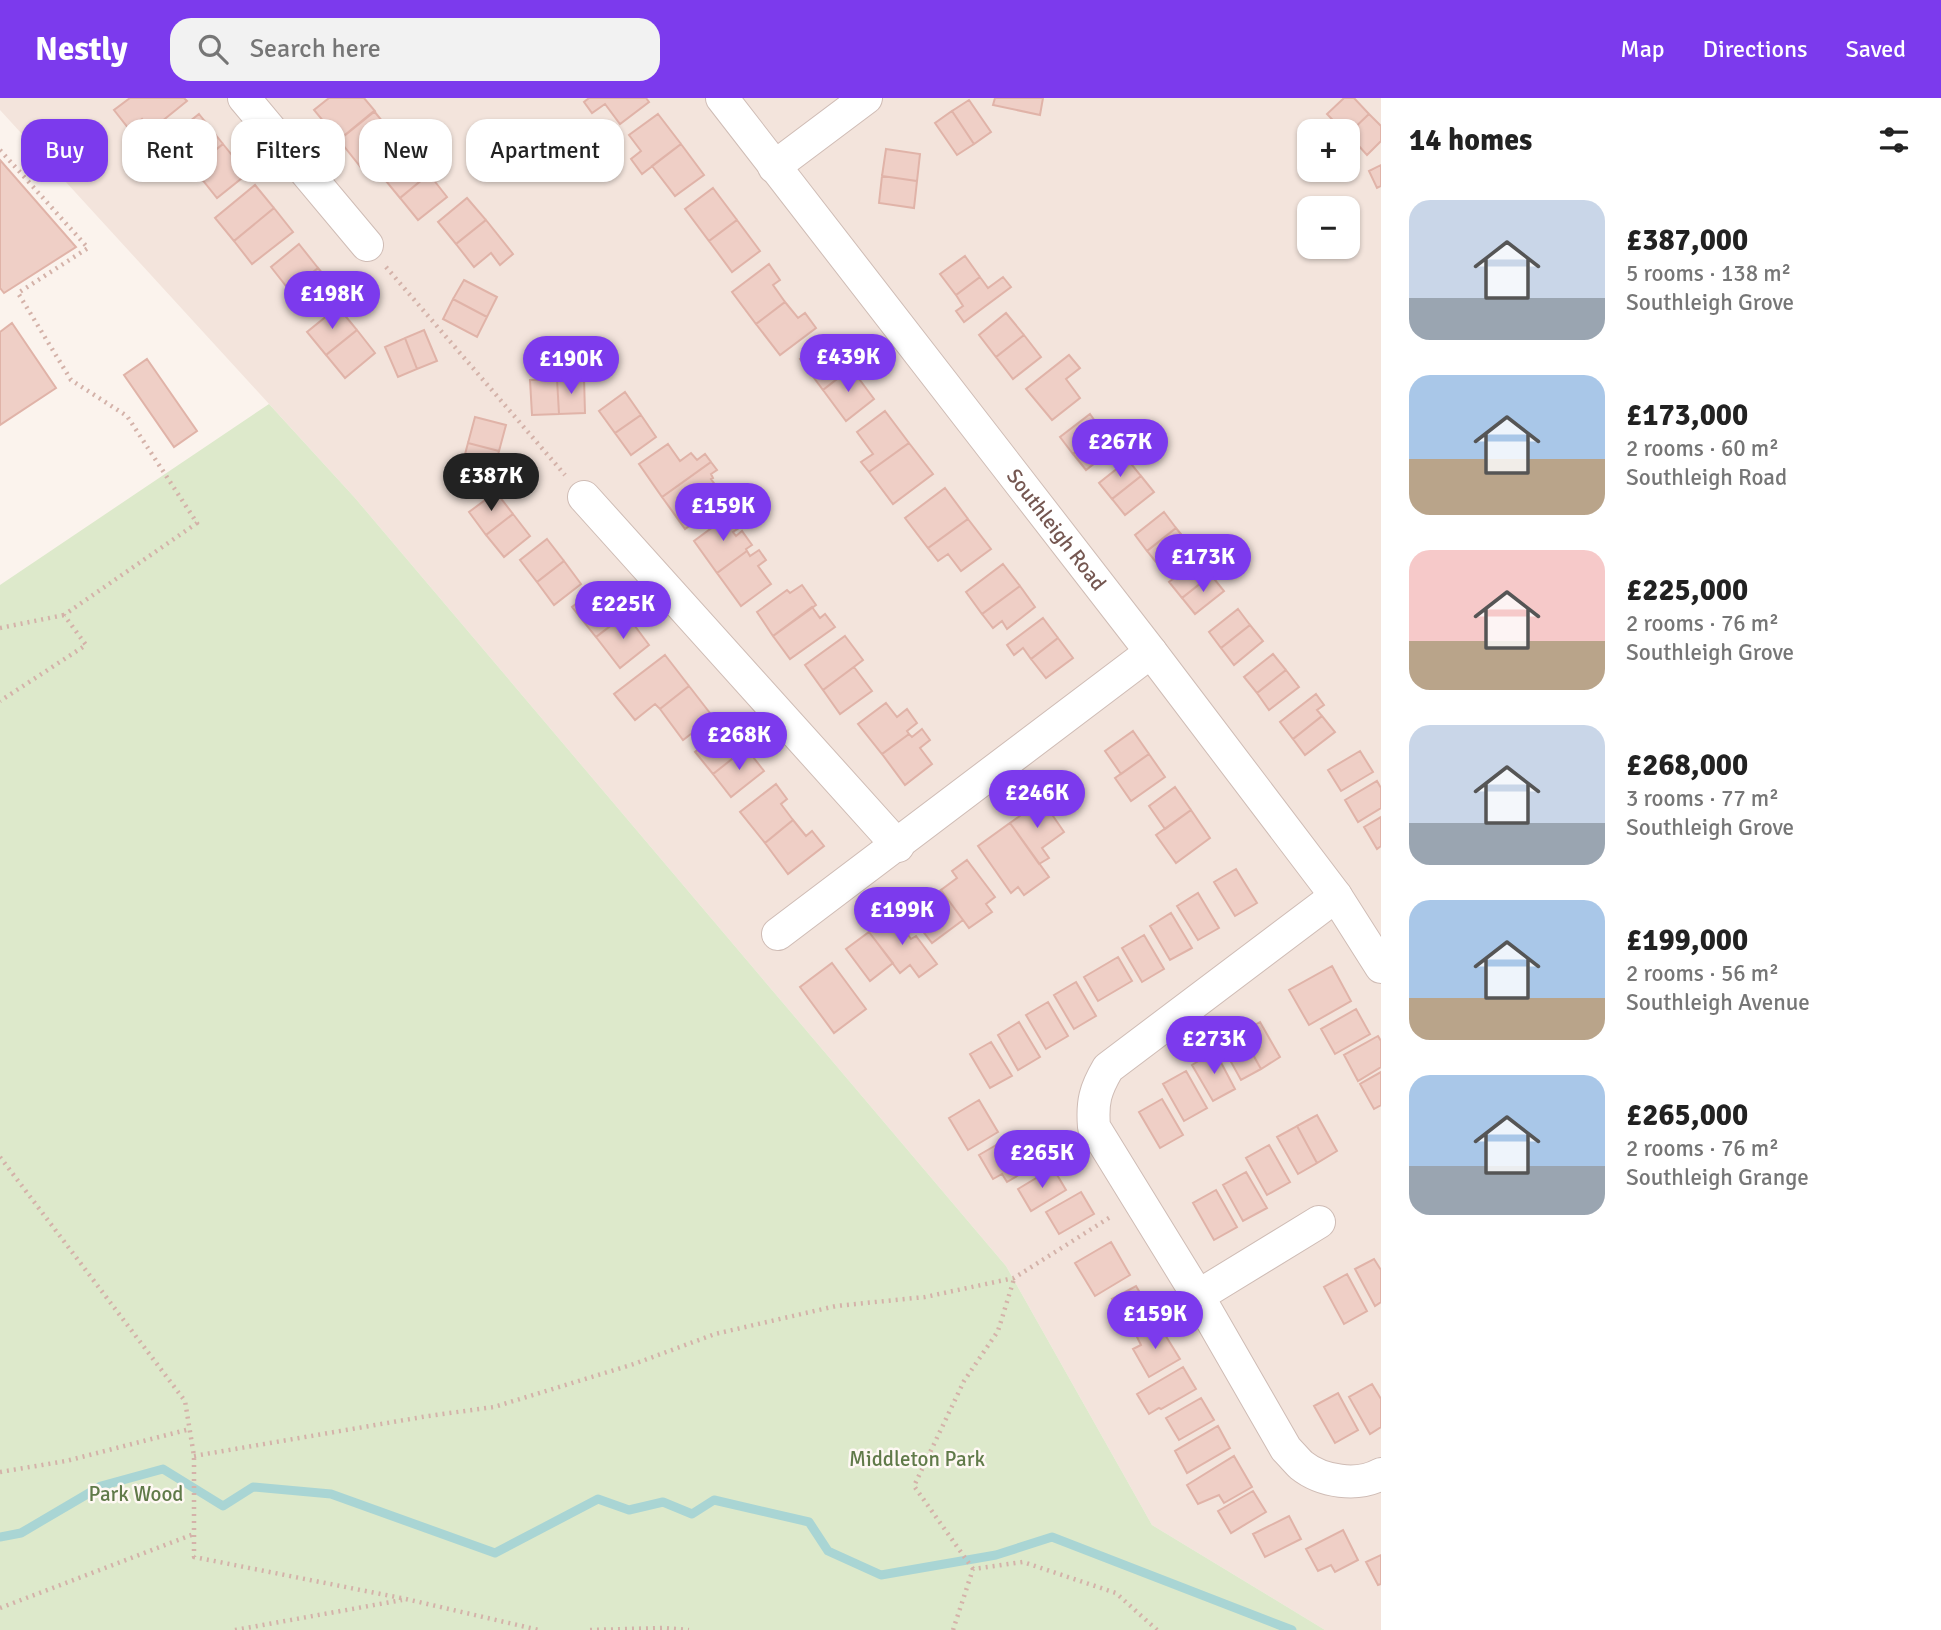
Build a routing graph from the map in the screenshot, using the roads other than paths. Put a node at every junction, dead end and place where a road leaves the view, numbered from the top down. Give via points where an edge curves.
1 (243, 98) edge
2 (722, 98) edge
3 (866, 98) edge
4 (774, 167) junction
5 (367, 245) road end
6 (584, 498) road end
7 (1150, 652) junction
8 (898, 846) junction
9 (1336, 896) junction
10 (778, 934) dead end
11 (1381, 967) edge
12 (1319, 1222) dead end
13 (1198, 1296) junction
14 (1381, 1474) edge

1 - 5 street
2 - 4 street, Southleigh Road
3 - 4 street
4 - 7 street, Southleigh Road
6 - 8 street
7 - 8 street
7 - 9 street, Southleigh Road
8 - 10 street
9 - 11 street, Southleigh Road
9 - 13 street via 1108,1068 1097,1086 1094,1127
12 - 13 street
13 - 14 street via 1286,1449 1303,1466 1325,1478 1350,1482

